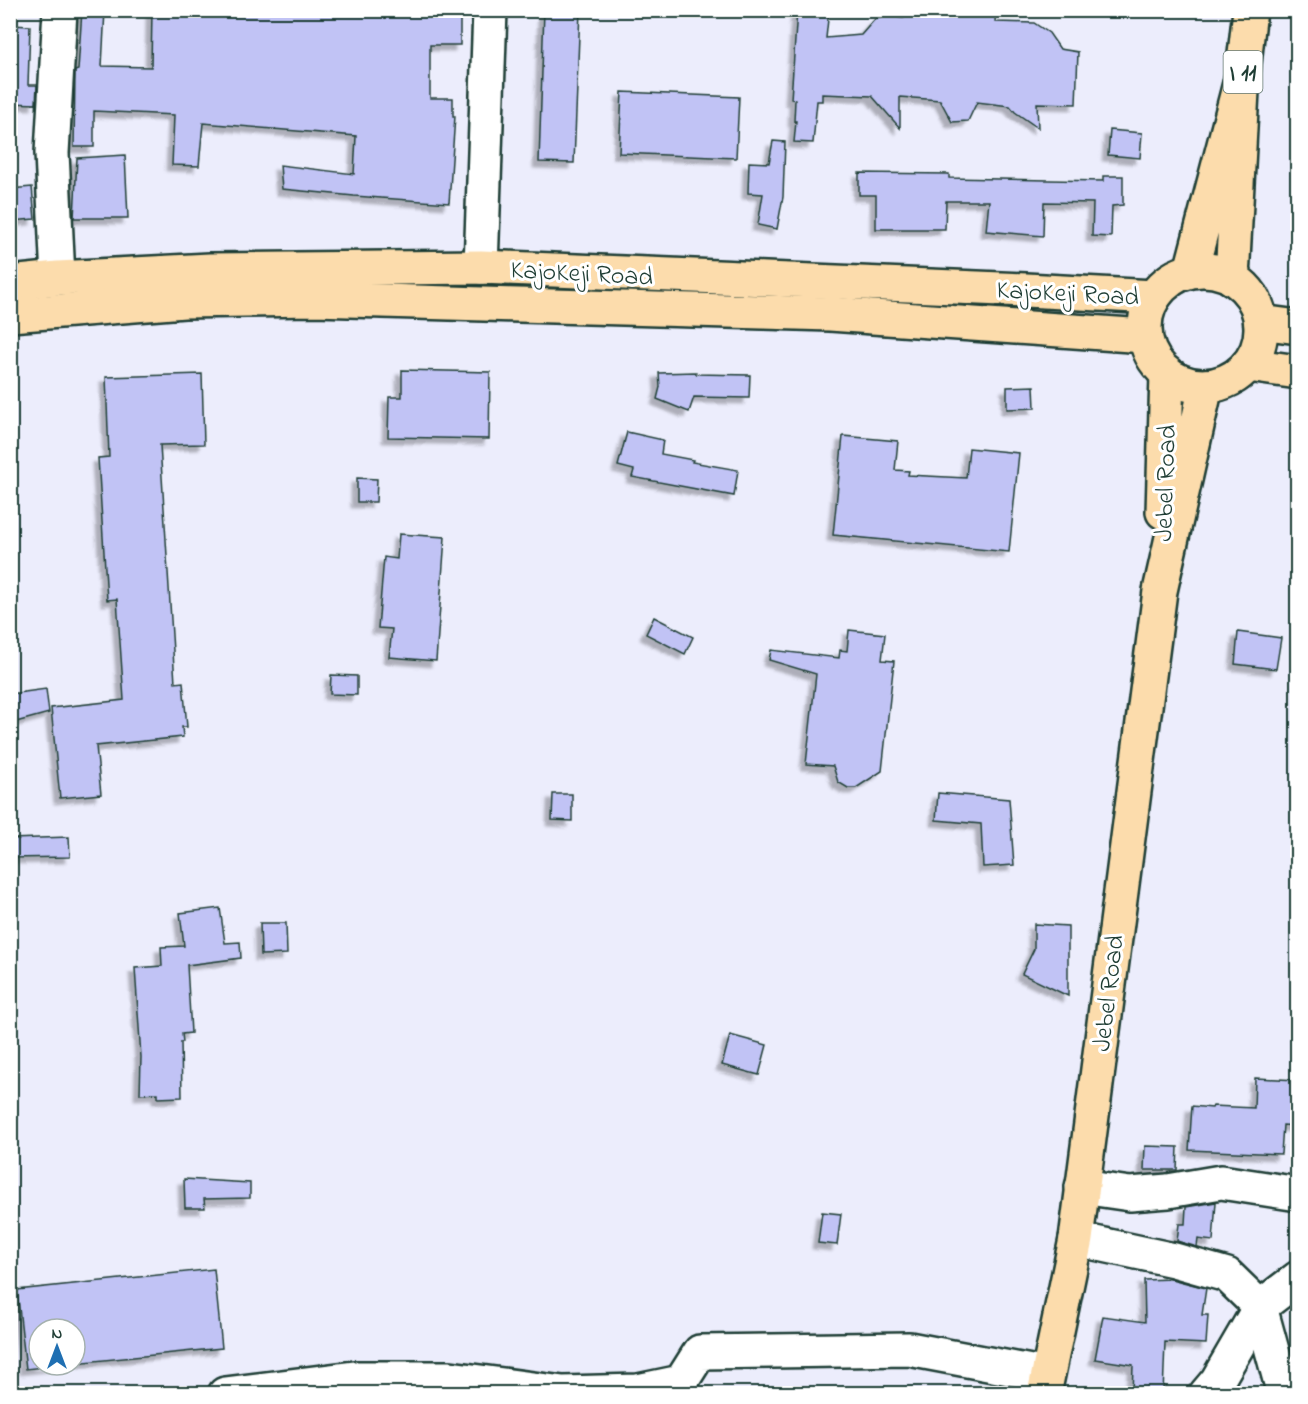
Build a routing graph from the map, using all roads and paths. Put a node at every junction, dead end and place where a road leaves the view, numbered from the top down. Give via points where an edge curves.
1 (60, 10) edge
2 (490, 10) edge
3 (1250, 10) edge
4 (1244, 72) junction
5 (481, 267) junction
6 (1191, 271) junction
7 (58, 278) junction
8 (1232, 278) junction
9 (10, 283) edge
10 (1154, 297) junction
11 (10, 315) edge
12 (1261, 321) junction
13 (1298, 327) edge
14 (1145, 336) junction
15 (1248, 365) junction
16 (1298, 372) edge
17 (1167, 374) junction
18 (1206, 386) junction
19 (1160, 591) junction
20 (1082, 1186) junction
21 (1298, 1194) edge
22 (1076, 1239) junction
23 (1298, 1278) edge
24 (1260, 1307) junction
25 (1046, 1384) edge
26 (680, 1388) edge
27 (225, 1394) edge
28 (1206, 1394) edge
29 (1284, 1394) edge

1 - 7 street via 52,153
2 - 5 street
3 - 4 main road, I 11
4 - 6 main road, I 11
4 - 8 main road, I 11
5 - 7 main road, KajoKeji Road via 210,270
5 - 10 main road, KajoKeji Road
6 - 8 main road via 1219,272
6 - 10 main road via 1164,285
7 - 9 main road, KajoKeji Road
8 - 12 main road via 1252,296
10 - 14 main road via 1148,309
11 - 14 main road, KajoKeji Road via 184,301 315,299 830,314
12 - 13 main road
12 - 15 main road via 1261,337
14 - 17 main road via 1149,351
15 - 16 main road
15 - 18 main road via 1229,380
17 - 18 main road via 1179,381
17 - 19 main road, Jebel Road
18 - 19 main road, Jebel Road
19 - 20 main road, Jebel Road
20 - 21 street via 1130,1194 1221,1182
20 - 22 main road, Jebel Road
22 - 24 street via 1227,1275
22 - 25 main road, Jebel Road
23 - 24 street
24 - 28 street
24 - 29 street
25 - 26 street via 909,1349 806,1349 700,1352
26 - 27 street via 564,1393 450,1378 354,1378

